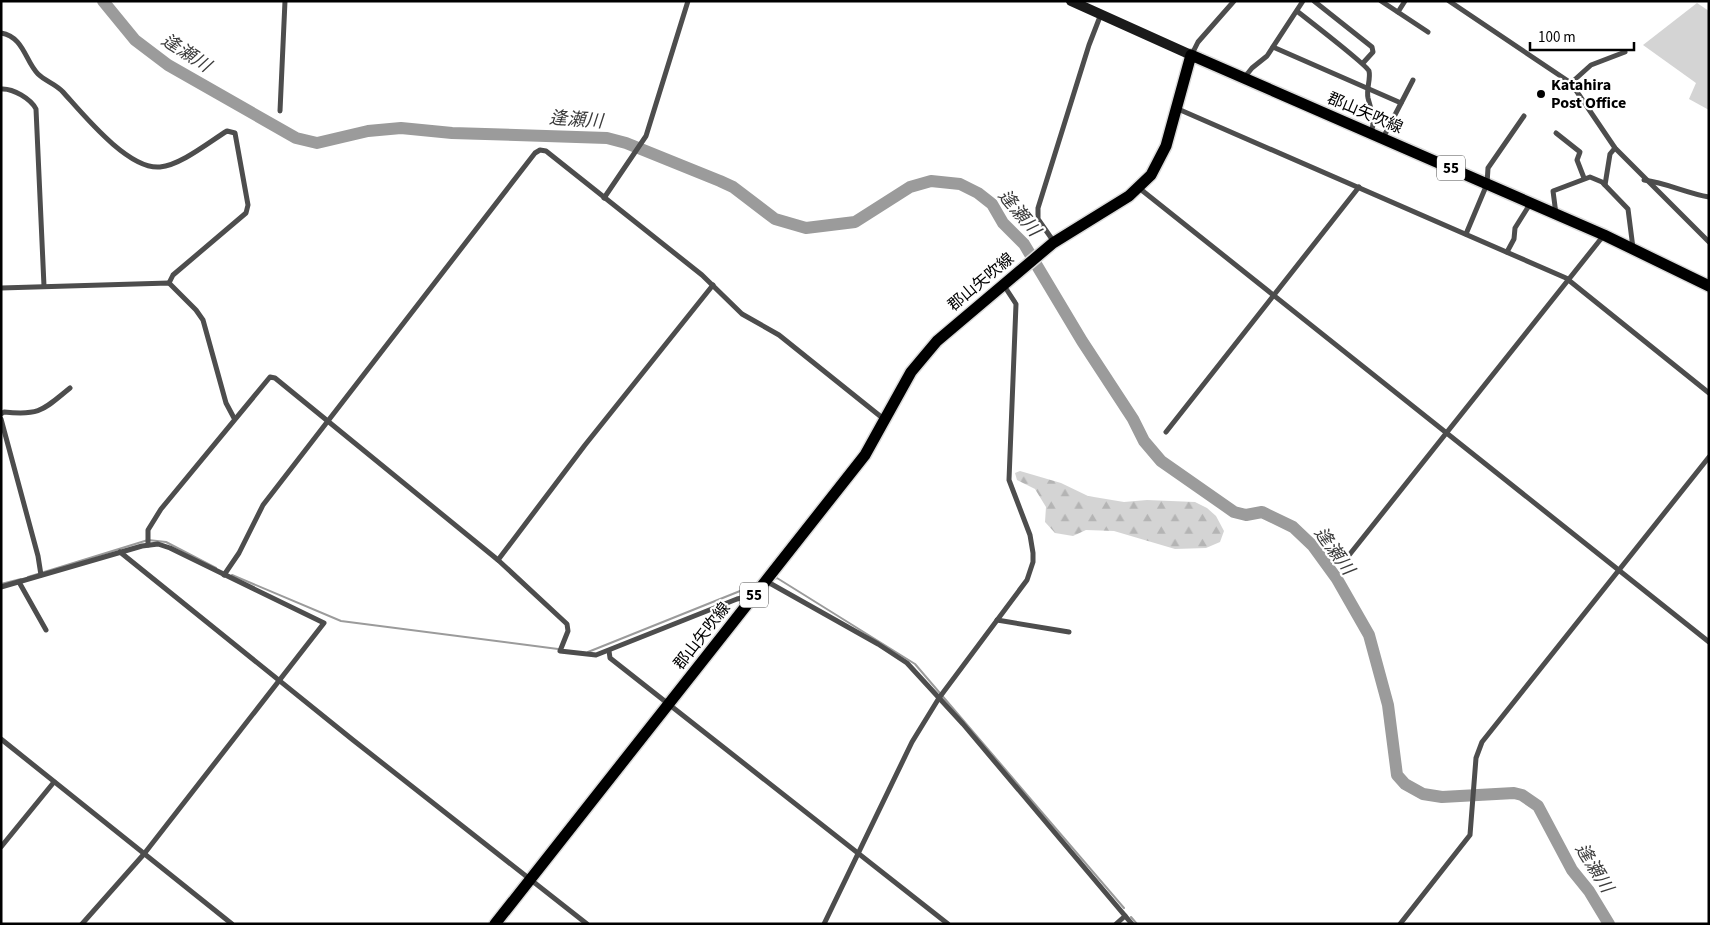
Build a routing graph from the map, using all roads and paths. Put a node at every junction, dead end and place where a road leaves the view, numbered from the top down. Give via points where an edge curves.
1 (285, 1) edge
2 (688, 1) edge
3 (1070, 1) edge
4 (1234, 1) edge
5 (1303, 1) edge
6 (1314, 1) edge
7 (1381, 1) edge
8 (1405, 1) edge
9 (1449, 1) edge
10 (1297, 11) junction
11 (1398, 12) junction
12 (1101, 14) junction
13 (1428, 32) dead end
14 (1, 33) edge
15 (1273, 47) junction
16 (1625, 52) dead end
17 (1192, 55) junction
18 (1364, 63) junction
19 (1244, 78) junction
20 (1413, 80) dead end
21 (1571, 83) junction
22 (1367, 88) junction
23 (1, 89) edge
24 (1401, 103) junction
25 (1178, 109) junction
26 (280, 111) dead end
27 (1524, 116) dead end
28 (1371, 133) junction
29 (1556, 133) dead end
30 (1383, 138) junction
31 (1615, 148) junction
32 (1584, 178) junction
33 (1644, 180) junction
34 (1487, 184) junction
35 (1605, 185) junction
36 (1359, 187) junction
37 (1138, 188) junction
38 (1709, 197) edge
39 (604, 198) junction
40 (1530, 203) junction
41 (1556, 214) junction
42 (1466, 234) junction
43 (1604, 235) junction
44 (1709, 242) edge
45 (1054, 243) junction
46 (1633, 248) junction
47 (1507, 252) junction
48 (1569, 280) junction
49 (169, 283) junction
50 (713, 284) junction
51 (1003, 284) junction
52 (44, 286) junction
53 (1709, 286) edge
54 (1, 288) edge
55 (1273, 295) junction
56 (70, 388) dead end
57 (1709, 393) edge
58 (1, 414) edge
59 (234, 418) junction
60 (1, 419) edge
61 (328, 420) junction
62 (885, 420) junction
63 (1166, 432) dead end
64 (1446, 433) junction
65 (1709, 457) edge
66 (148, 544) junction
67 (120, 552) junction
68 (498, 560) junction
69 (1342, 564) dead end
70 (1617, 571) junction
71 (41, 575) junction
72 (224, 575) junction
73 (766, 581) junction
74 (19, 582) junction
75 (1, 587) edge
76 (754, 596) junction
77 (997, 620) junction
78 (46, 630) dead end
79 (1070, 632) dead end
80 (1709, 642) edge
81 (609, 651) junction
82 (279, 679) junction
83 (939, 698) junction
84 (669, 705) junction
85 (1, 739) edge
86 (54, 782) junction
87 (1, 847) edge
88 (858, 853) junction
89 (144, 854) junction
90 (530, 880) junction
91 (1125, 916) junction
92 (230, 923) edge
93 (82, 924) edge
94 (495, 924) edge
95 (587, 924) edge
96 (824, 924) edge
97 (948, 924) edge
98 (1116, 924) edge
99 (1132, 924) edge
100 (1400, 924) edge

1 - 26 street
2 - 39 street via 646,136
3 - 12 main road
4 - 17 street via 1198,42
5 - 10 street
6 - 18 street via 1372,47 1373,52
7 - 11 street
8 - 11 street
9 - 21 street
10 - 15 street
10 - 18 street
11 - 13 street
12 - 17 main road
12 - 45 street via 1038,208 1038,219
14 - 49 street via 20,44 39,75 62,91 108,140 145,165 168,166 227,131 235,133 248,206 246,213 172,275
15 - 19 street
15 - 22 street
16 - 21 street via 1591,65
17 - 19 main road, 郡山矢吹線 / 55
17 - 25 main road, 郡山矢吹線 / 55
18 - 22 street via 1369,72
19 - 28 main road, 郡山矢吹線 / 55
20 - 24 street
21 - 31 street
22 - 24 street
22 - 28 street via 1374,119
23 - 52 street via 12,90 36,109
24 - 30 street
25 - 36 street
25 - 37 main road, 郡山矢吹線 / 55 via 1161,158
27 - 34 street via 1488,168
28 - 30 main road, 郡山矢吹線 / 55
29 - 32 street via 1580,152 1577,162
30 - 34 main road, 郡山矢吹線 / 55
31 - 33 street
31 - 35 street via 1610,154
32 - 35 street via 1594,178
32 - 41 street via 1553,191
33 - 38 street via 1659,181
33 - 44 street
34 - 40 main road, 郡山矢吹線 / 55
34 - 42 street
35 - 46 street via 1628,209
36 - 42 street
36 - 55 street
37 - 45 main road, 郡山矢吹線 / 55
37 - 55 street
39 - 50 street
39 - 61 street via 546,151 537,151
40 - 41 main road, 郡山矢吹線 / 55
40 - 47 street via 1515,228 1514,239
41 - 43 main road, 郡山矢吹線 / 55
42 - 47 street
43 - 46 main road, 郡山矢吹線 / 55
43 - 48 street
45 - 51 main road, 郡山矢吹線 / 55
46 - 53 main road, 郡山矢吹線 / 55
47 - 48 street
48 - 57 street
48 - 64 street
49 - 52 street
49 - 59 street via 203,320 226,403
50 - 62 street via 742,314 779,335
50 - 68 street via 585,444
51 - 62 main road, 郡山矢吹線 / 55 via 922,357
51 - 77 street via 1016,304 1009,480 1030,535 1033,562 1027,580
52 - 54 street
55 - 63 street
55 - 64 street
56 - 58 street via 34,413
59 - 61 street via 270,376
59 - 66 street via 155,518 148,534
60 - 71 street
61 - 68 street
61 - 72 street via 263,504 239,553
62 - 73 main road, 郡山矢吹線 / 55 via 865,455
64 - 69 street
64 - 70 street
65 - 70 street
66 - 67 street
66 - 72 street via 170,548
67 - 71 street
67 - 82 street
68 - 81 street via 566,624 568,631 560,651 590,655
70 - 80 street
70 - 100 street via 1482,742 1476,758 1470,835
71 - 74 street
72 - 82 street via 324,622
73 - 76 main road, 郡山矢吹線 / 55
73 - 83 street via 907,663
74 - 75 street
74 - 78 street
76 - 81 street via 737,599
76 - 84 main road, 郡山矢吹線 / 55
77 - 79 street
77 - 83 street
81 - 84 street via 610,658
82 - 89 street
82 - 90 street
83 - 88 street via 912,742
83 - 91 street
84 - 88 street
84 - 90 main road, 郡山矢吹線 / 55
85 - 86 street
86 - 87 street
86 - 89 street
88 - 96 street
88 - 97 street
89 - 92 street
89 - 93 street
90 - 94 main road, 郡山矢吹線 / 55
90 - 95 street
91 - 98 street
91 - 99 street

